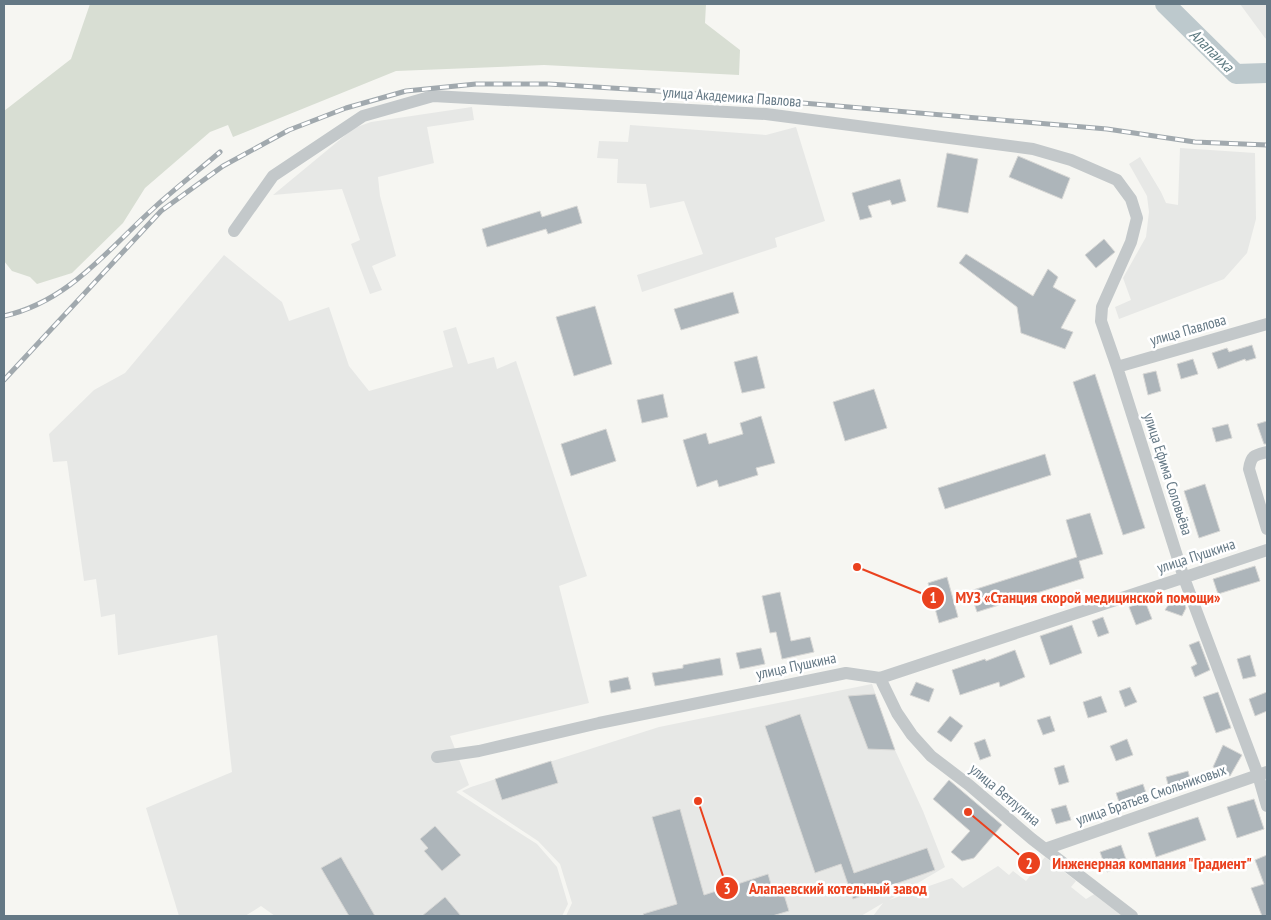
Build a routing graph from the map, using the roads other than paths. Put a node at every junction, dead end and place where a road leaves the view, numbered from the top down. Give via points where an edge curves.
1 (234, 231) dead end
2 (1100, 321) joint
3 (1267, 324) edge
4 (1117, 367) junction
5 (1267, 452) edge
6 (1267, 529) edge
7 (1267, 550) edge
8 (1184, 578) junction
9 (880, 678) junction
10 (437, 757) dead end
11 (1263, 773) edge
12 (1267, 806) edge
13 (1045, 849) junction
14 (1132, 916) edge

1 - 2 street, улица Академика Павлова via 273,176 281,170 363,116 434,96 766,114 1033,149 1071,160 1118,180 1131,199 1137,218 1131,242 1102,307
2 - 4 street, улица Ефима Соловьёва
3 - 4 street, улица Павлова
4 - 8 street, улица Ефима Соловьёва
5 - 6 street via 1254,456 1249,469
7 - 8 street, улица Пушкина
8 - 9 street, улица Пушкина
8 - 11 street, улица Ефима Соловьёва
9 - 10 street, улица Пушкина via 846,673 479,751
9 - 13 street, улица Ветлугина via 897,713 931,756
11 - 12 street, улица Ефима Соловьёва
11 - 13 street, улица Братьев Смольниковых
13 - 14 street, улица Ветлугина

